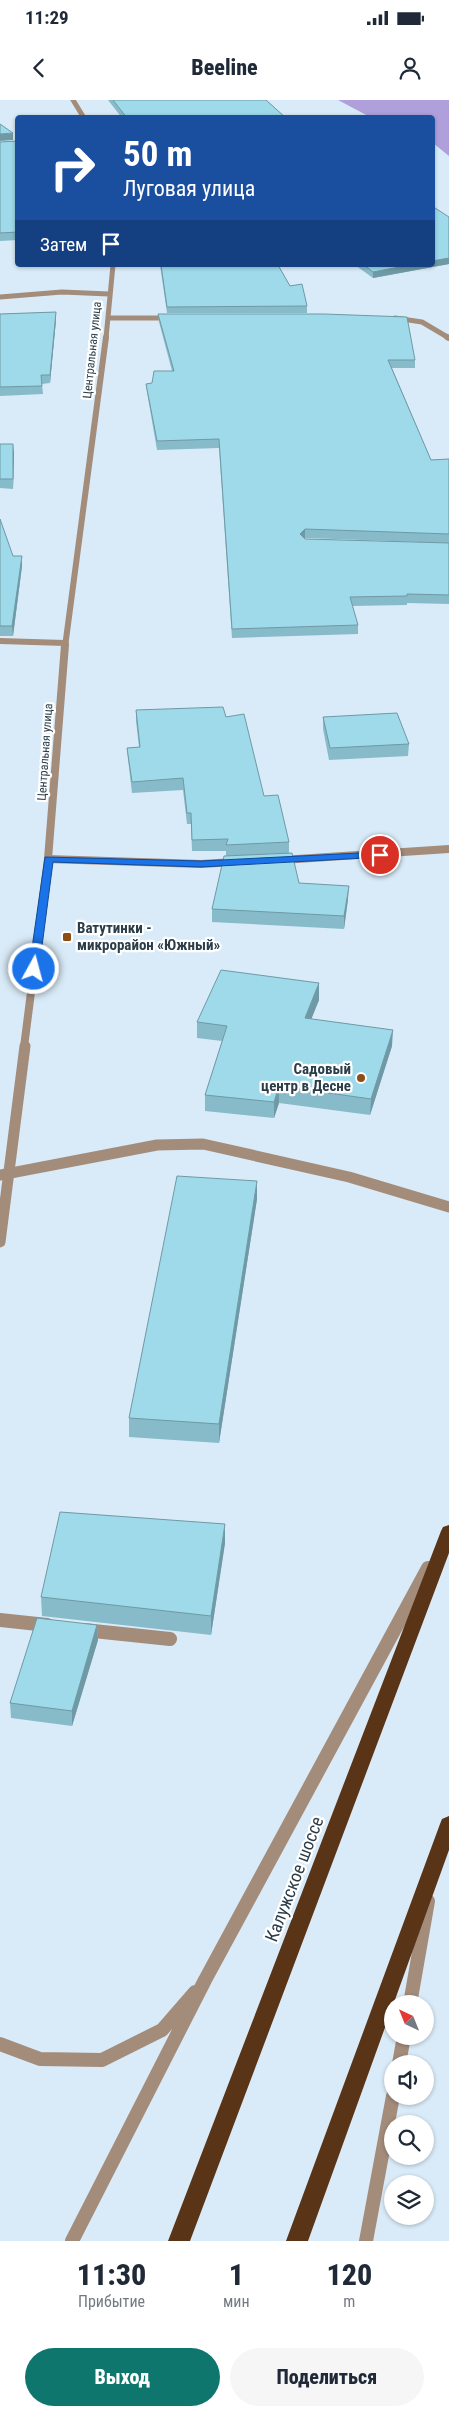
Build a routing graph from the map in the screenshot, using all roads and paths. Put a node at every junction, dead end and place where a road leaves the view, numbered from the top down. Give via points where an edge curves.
1 (73, 100) edge
2 (82, 115) edge
3 (113, 267) edge
4 (109, 294) junction
5 (0, 297) edge
6 (384, 316) edge
7 (109, 318) junction
8 (178, 318) edge
9 (449, 338) edge
10 (0, 641) edge
11 (65, 643) junction
12 (449, 849) edge
13 (48, 859) junction
14 (277, 860) edge
15 (249, 862) edge
16 (5, 1174) edge
17 (449, 1207) edge
18 (0, 1242) edge
19 (449, 1531) edge
20 (0, 1620) edge
21 (56, 1626) edge
22 (75, 1629) edge
23 (170, 1639) dead end
24 (449, 1824) edge
25 (436, 1860) junction
26 (205, 1980) junction
27 (412, 1995) edge
28 (0, 2044) edge
29 (391, 2105) edge
30 (72, 2241) edge
31 (180, 2241) edge
32 (297, 2241) edge
33 (366, 2241) edge

1 - 2 street
3 - 4 street, Центральная улица
4 - 5 street via 62,292
4 - 7 street, Центральная улица
6 - 9 street via 422,322
7 - 8 street
7 - 11 street, Центральная улица
10 - 11 street
11 - 13 street, Центральная улица
12 - 14 street
13 - 15 street via 201,864
13 - 16 street, Центральная улица
16 - 17 street via 157,1145 203,1144 349,1177
16 - 18 street, Центральная улица
19 - 26 street
19 - 31 highway, Калужское шоссе
20 - 21 street
22 - 23 street
24 - 25 highway
25 - 27 street
25 - 32 highway
26 - 28 street via 162,2030 102,2060 40,2058
26 - 30 street
29 - 33 street

